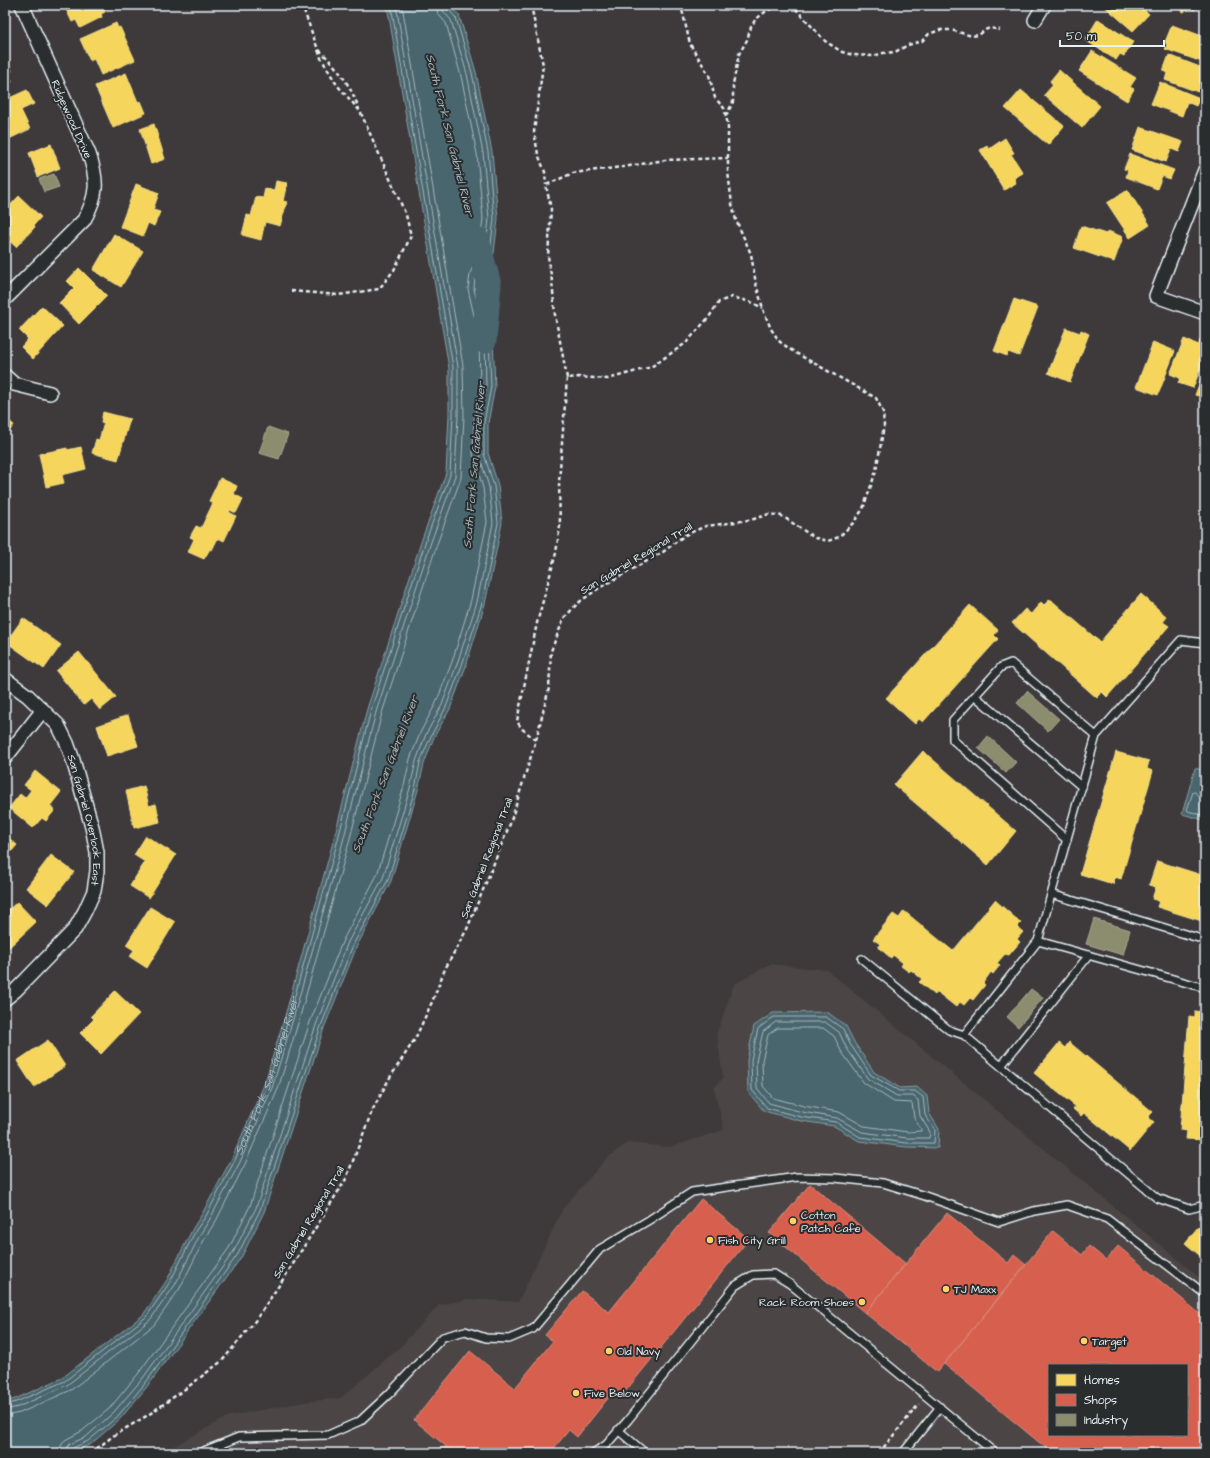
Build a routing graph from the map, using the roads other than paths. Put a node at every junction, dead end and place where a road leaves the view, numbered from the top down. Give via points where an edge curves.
1 (22, 5) edge
2 (1044, 5) edge
3 (1036, 20) dead end
4 (1205, 170) edge
5 (5, 300) edge
6 (1205, 313) edge
7 (5, 376) edge
8 (50, 393) dead end
9 (1205, 643) edge
10 (5, 679) edge
11 (975, 696) junction
12 (44, 711) junction
13 (1096, 736) junction
14 (5, 758) edge
15 (1082, 787) junction
16 (1067, 840) junction
17 (1051, 894) junction
18 (1205, 940) edge
19 (1038, 941) junction
20 (1089, 956) junction
21 (862, 959) dead end
22 (1205, 988) edge
23 (5, 999) edge
24 (964, 1035) junction
25 (1001, 1066) junction
26 (1205, 1205) edge
27 (1205, 1294) edge
28 (940, 1407) junction
29 (618, 1430) junction
30 (199, 1453) edge
31 (593, 1453) edge
32 (645, 1453) edge
33 (903, 1453) edge
34 (995, 1453) edge

1 - 5 street, Ridgewood Drive via 89,154 96,180 92,206 84,220
2 - 3 street
4 - 6 street via 1156,296
7 - 8 street via 14,384
9 - 13 lane via 1181,640
10 - 12 street, San Gabriel Overlook East
11 - 13 lane via 1001,667 1011,663
11 - 15 lane
11 - 16 lane via 953,720 953,740
12 - 14 street
12 - 23 street, San Gabriel Overlook East via 58,725 73,760 92,827 97,852 97,871 94,891 75,929
13 - 15 lane
15 - 16 lane
16 - 17 lane
17 - 18 lane
17 - 19 lane
19 - 20 lane
19 - 24 lane
20 - 22 lane
20 - 25 lane
21 - 24 lane via 949,1030
24 - 25 lane
25 - 26 lane via 1157,1198 1189,1209
27 - 30 lane via 1107,1219 1066,1205 1034,1211 999,1222 883,1183 835,1178 797,1177 692,1192 600,1249 533,1328 509,1339 486,1338 465,1331 443,1337 360,1421 328,1435 238,1437
28 - 29 lane via 790,1284 774,1274 753,1275 735,1286
28 - 33 lane
28 - 34 lane
29 - 31 lane via 606,1445
29 - 32 lane

